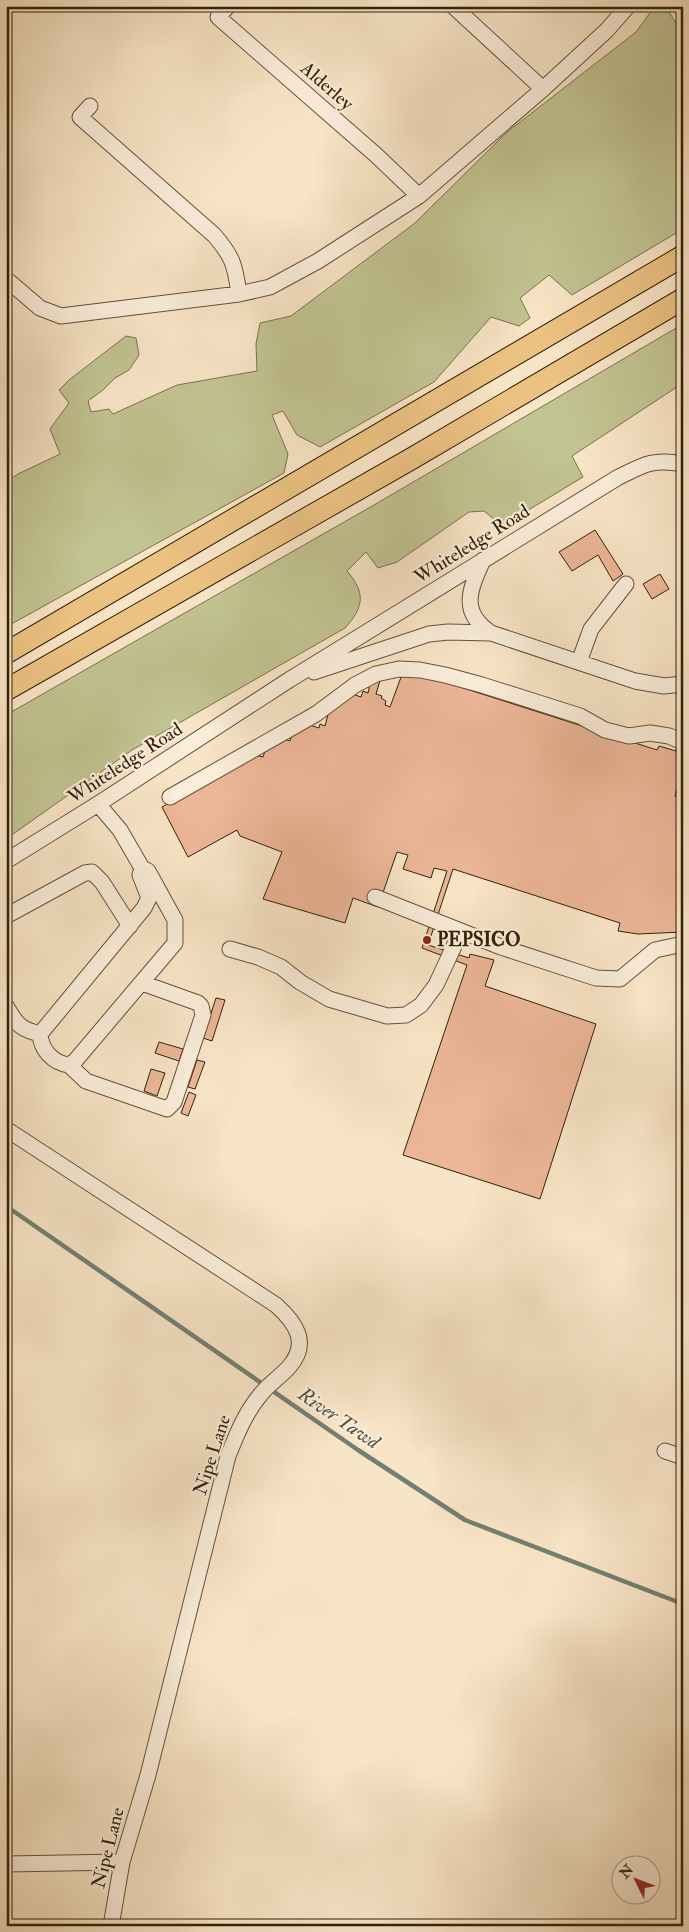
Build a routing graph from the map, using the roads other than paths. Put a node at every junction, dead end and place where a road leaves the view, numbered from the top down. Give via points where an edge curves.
1 (228, 6) edge
2 (452, 6) edge
3 (628, 6) edge
4 (543, 88) junction
5 (90, 106) dead end
6 (418, 196) junction
7 (683, 256) edge
8 (6, 279) edge
9 (239, 294) junction
10 (683, 299) edge
11 (683, 464) edge
12 (483, 560) junction
13 (626, 584) dead end
14 (491, 633) junction
15 (6, 653) edge
16 (579, 662) junction
17 (290, 680) junction
18 (683, 684) edge
19 (6, 690) edge
20 (683, 742) edge
21 (170, 797) dead end
22 (98, 804) junction
23 (6, 861) edge
24 (142, 868) junction
25 (375, 897) dead end
26 (6, 916) edge
27 (130, 926) junction
28 (461, 931) junction
29 (683, 944) edge
30 (230, 949) dead end
31 (142, 983) junction
32 (6, 1006) edge
33 (40, 1034) junction
34 (69, 1065) junction
35 (6, 1129) edge
36 (665, 1451) dead end
37 (683, 1457) edge
38 (122, 1862) junction
39 (6, 1864) edge
40 (111, 1926) edge

1 - 6 street, Alderley via 218,17
2 - 4 street
3 - 4 street via 607,30
4 - 6 street
5 - 9 street via 80,117 214,235 229,252
6 - 9 street via 318,261 270,287
7 - 15 highway
8 - 9 street via 40,308 61,316
10 - 19 highway via 403,464
11 - 12 street, Whiteledge Road via 664,460 642,465
12 - 14 street via 469,596 480,626
12 - 17 street, Whiteledge Road
13 - 16 street via 591,629
14 - 16 street, Whiteledge Road
14 - 17 street, Whiteledge Road via 429,634
16 - 18 street, Whiteledge Road via 650,685
17 - 22 street, Whiteledge Road
20 - 21 street via 650,733 629,736 605,730 580,716 482,685 420,670 399,670 376,674 355,685 316,714
22 - 23 street, Whiteledge Road
22 - 24 street via 120,830
24 - 27 street via 140,875 149,898
24 - 31 street via 148,871 175,920 175,942
25 - 28 street
26 - 27 street via 92,872
27 - 33 street
28 - 29 street via 596,978 620,979 655,950
28 - 30 street via 436,985 421,1005 406,1015 387,1016 329,999 281,966
31 - 34 street
31 - 34 street via 201,1006 203,1015 174,1102 167,1109 86,1081
32 - 33 street via 18,1025
33 - 34 street via 42,1048 56,1061
35 - 38 street, Nipe Lane via 276,1305 289,1316 301,1346 289,1368 261,1394 245,1416 228,1456 148,1775
36 - 37 street
38 - 39 street
38 - 40 street, Nipe Lane

